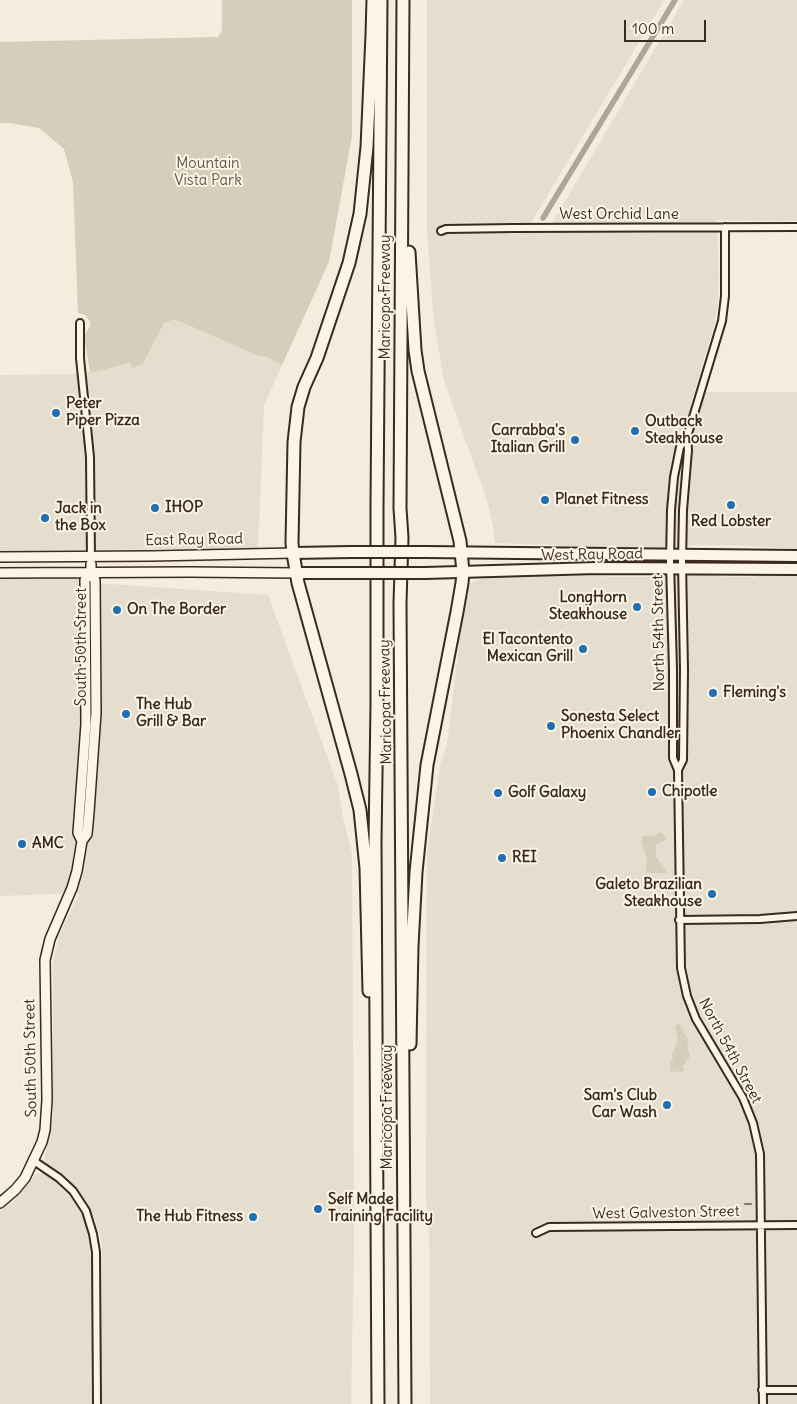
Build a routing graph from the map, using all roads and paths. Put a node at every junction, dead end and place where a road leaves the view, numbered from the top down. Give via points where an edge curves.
1 (372, 0) edge
2 (381, 0) edge
3 (403, 0) edge
4 (402, 135) junction
5 (797, 226) edge
6 (725, 227) junction
7 (441, 231) dead end
8 (80, 323) dead end
9 (687, 437) junction
10 (389, 552) joint
11 (461, 552) junction
12 (293, 553) junction
13 (671, 554) junction
14 (682, 554) junction
15 (797, 556) edge
16 (0, 557) edge
17 (91, 564) junction
18 (670, 569) junction
19 (682, 569) junction
20 (797, 569) edge
21 (463, 572) junction
22 (0, 573) edge
23 (296, 573) junction
24 (388, 573) joint
25 (678, 770) junction
26 (797, 916) edge
27 (679, 920) junction
28 (378, 1115) junction
29 (404, 1115) junction
30 (34, 1161) junction
31 (0, 1203) edge
32 (762, 1225) junction
33 (797, 1225) edge
34 (536, 1233) dead end
35 (762, 1390) junction
36 (797, 1390) edge
37 (97, 1404) edge
38 (378, 1404) edge
39 (405, 1404) edge
40 (763, 1404) edge

1 - 12 highway via 367,147 360,214 349,263 298,407 294,442
2 - 28 highway, Maricopa Freeway via 375,841
3 - 4 highway, Maricopa Freeway
4 - 11 highway via 415,350
4 - 29 highway, Maricopa Freeway via 400,603
5 - 6 street, West Orchid Lane
6 - 7 street, West Orchid Lane
6 - 9 street, North 54th Street via 722,321
8 - 17 street, South 50th Street via 80,358 90,457
9 - 13 street, North 54th Street via 680,447 674,477
9 - 14 street, North 54th Street
10 - 11 main road, West Ray Road, bridge
10 - 12 main road, East Ray Road, bridge
11 - 13 main road, West Ray Road
11 - 21 highway
12 - 17 street, East Ray Road via 152,556
12 - 23 highway
13 - 14 main road, West Ray Road
13 - 18 street, North 54th Street
14 - 15 main road, West Ray Road
14 - 19 street, North 54th Street
16 - 17 street, East Ray Road
17 - 22 street, East Ray Road
17 - 23 street, East Ray Road
17 - 30 street, South 50th Street via 95,580 96,723 87,834 82,841 72,888 45,960 47,1100 45,1130
18 - 19 main road, West Ray Road
18 - 21 main road, West Ray Road
18 - 25 street, North 54th Street via 673,758
19 - 20 main road, West Ray Road
19 - 25 street, North 54th Street via 683,760
21 - 24 main road, West Ray Road, bridge
21 - 29 highway via 427,765 416,872 411,1035
23 - 24 main road, East Ray Road, bridge
23 - 28 highway via 360,810 366,868 370,1028
25 - 27 street, North 54th Street
26 - 27 street
27 - 32 street, North 54th Street via 681,968 696,1019 741,1093 753,1123 760,1154
28 - 38 highway, Maricopa Freeway
29 - 39 highway, Maricopa Freeway
30 - 31 street, South 50th Street via 25,1178
30 - 37 street via 73,1191 94,1234
32 - 33 street, West Galveston Street
32 - 34 street, West Galveston Street via 548,1227
32 - 35 street, North 54th Street
35 - 36 street
35 - 40 street, North 54th Street

